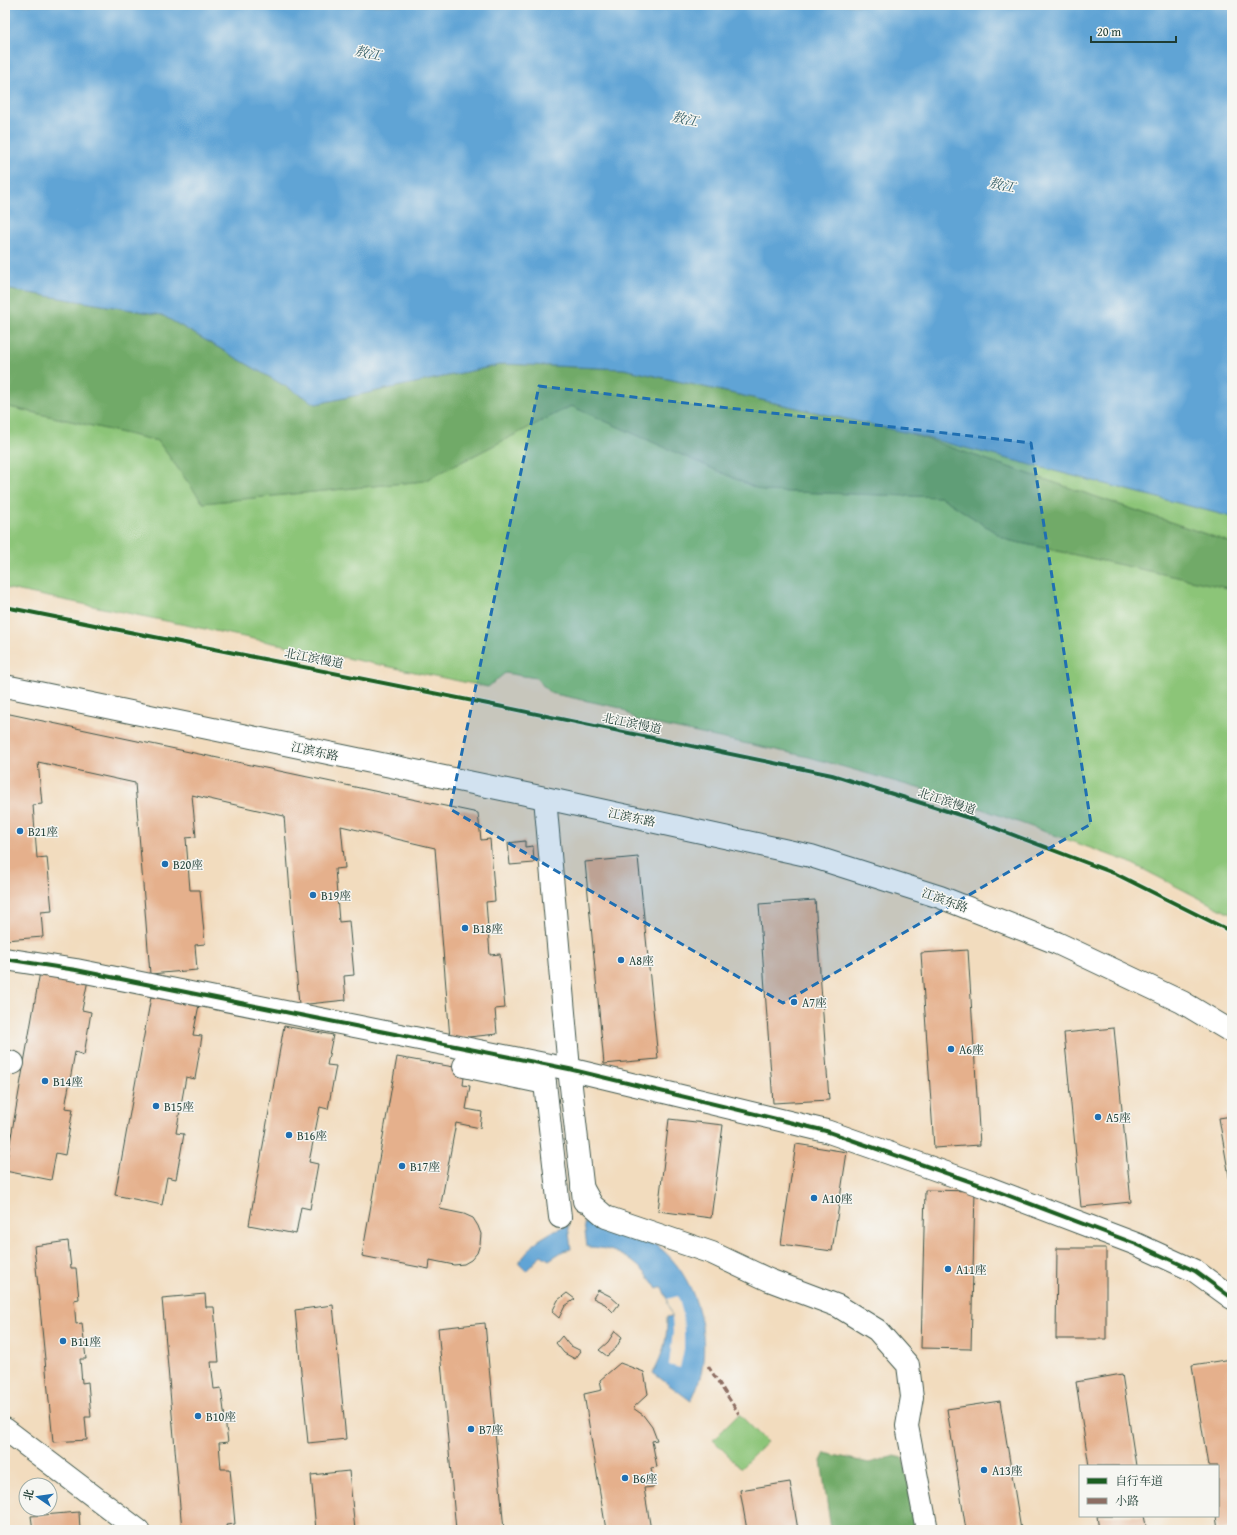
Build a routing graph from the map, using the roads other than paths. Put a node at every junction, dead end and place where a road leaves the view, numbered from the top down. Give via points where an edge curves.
1 (5, 686) edge
2 (545, 798) junction
3 (5, 959) edge
4 (1232, 1032) edge
5 (464, 1066) dead end
6 (569, 1069) junction
7 (544, 1073) junction
8 (582, 1187) junction
9 (585, 1214) dead end
10 (560, 1218) dead end
11 (1232, 1298) edge
12 (5, 1429) edge
13 (138, 1530) edge
14 (927, 1530) edge

1 - 2 street, 江滨东路
2 - 4 street, 江滨东路 via 811,856 940,898 1057,943 1182,1002
2 - 6 street
3 - 7 street via 76,970
5 - 7 street
6 - 7 street
6 - 8 street
6 - 11 street via 826,1130 1136,1244 1194,1271
7 - 10 street
8 - 9 street
8 - 14 street via 592,1205 606,1217 712,1253 769,1280 838,1306 877,1330 908,1364 912,1397 907,1426
12 - 13 street

